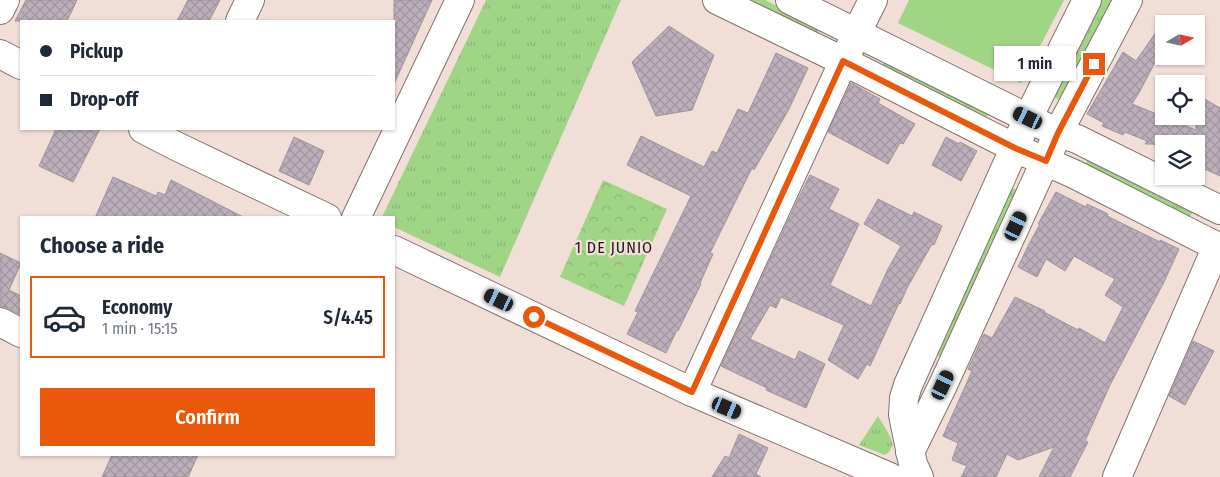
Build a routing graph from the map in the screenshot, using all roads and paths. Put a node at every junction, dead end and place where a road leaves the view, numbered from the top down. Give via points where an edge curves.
1 (5, 0) edge
2 (250, 0) edge
3 (460, 0) edge
4 (717, 0) edge
5 (790, 0) edge
6 (873, 0) edge
7 (1087, 0) edge
8 (1128, 0) edge
9 (0, 10) edge
10 (240, 20) edge
11 (856, 32) junction
12 (0, 54) edge
13 (843, 61) junction
14 (20, 64) edge
15 (1028, 118) junction
16 (149, 130) edge
17 (1058, 133) junction
18 (181, 137) edge
19 (1015, 148) junction
20 (1046, 161) junction
21 (1220, 210) edge
22 (323, 216) edge
23 (357, 216) edge
24 (1218, 247) edge
25 (395, 250) edge
26 (0, 322) edge
27 (20, 332) edge
28 (692, 392) junction
29 (914, 470) edge
30 (890, 477) edge
31 (1117, 477) edge

1 - 9 street
2 - 10 street
3 - 23 street
4 - 13 street
5 - 11 street
6 - 11 street
7 - 15 street
8 - 17 street
11 - 13 street
11 - 15 street
12 - 14 street
13 - 19 street
13 - 28 street
15 - 17 street
15 - 19 street
16 - 18 street
17 - 20 street
17 - 21 street via 1077,139
18 - 22 street
19 - 20 street
19 - 29 street via 908,385 904,415
20 - 24 street
20 - 29 street via 943,385
24 - 31 street
25 - 28 street
26 - 27 street
28 - 30 street

